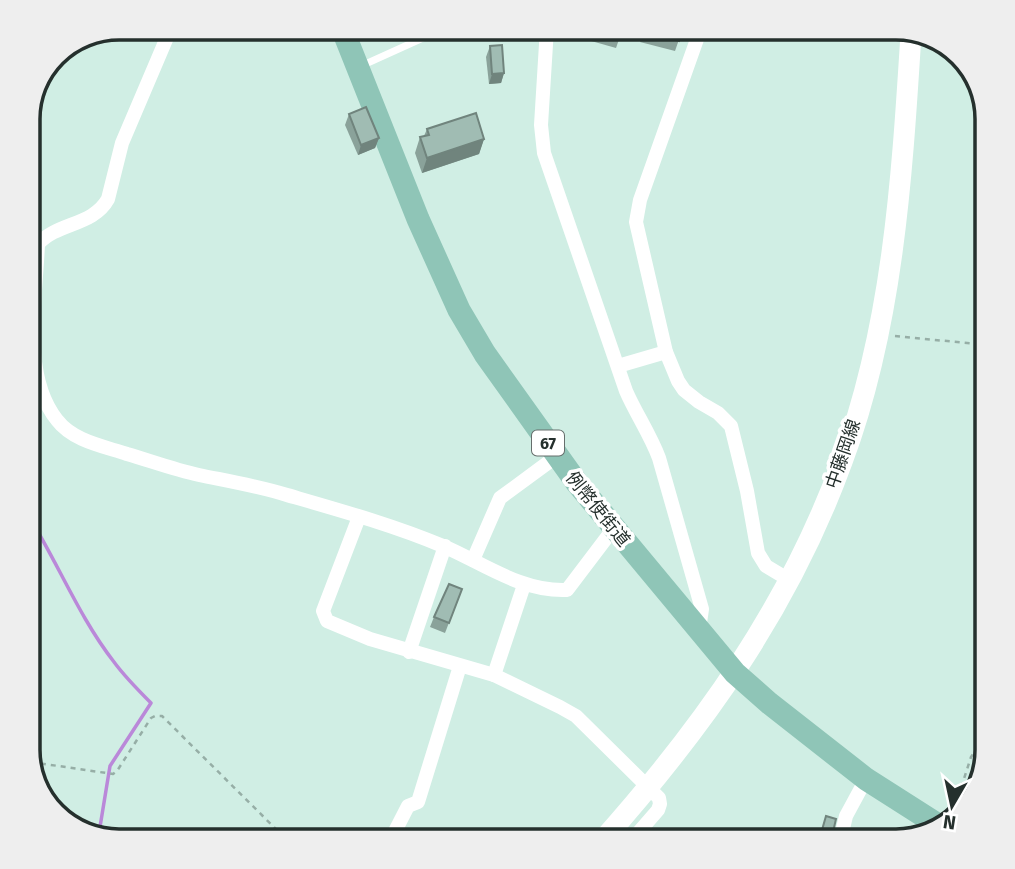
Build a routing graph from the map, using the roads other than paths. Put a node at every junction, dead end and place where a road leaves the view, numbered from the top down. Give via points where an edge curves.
1 (166, 40) edge
2 (347, 40) edge
3 (418, 40) edge
4 (546, 40) edge
5 (697, 40) edge
6 (910, 42) edge
7 (358, 67) junction
8 (40, 239) edge
9 (667, 352) junction
10 (618, 366) junction
11 (40, 388) edge
12 (556, 456) junction
13 (359, 517) junction
14 (614, 528) junction
15 (444, 546) junction
16 (474, 560) junction
17 (791, 581) junction
18 (524, 584) junction
19 (699, 630) junction
20 (409, 652) junction
21 (460, 666) junction
22 (734, 673) junction
23 (494, 675) junction
24 (866, 779) junction
25 (649, 786) junction
26 (930, 821) edge
27 (396, 829) edge
28 (613, 829) edge
29 (643, 829) edge
30 (843, 829) edge

1 - 8 street via 122,143 103,206
2 - 7 main road, 例幣使街道 / 67
3 - 7 lane
4 - 10 street via 541,125 544,153
5 - 9 street via 636,222
6 - 17 main road, 中藤岡線 via 895,231 877,335 843,460
7 - 12 main road, 例幣使街道 / 67 via 459,310
9 - 10 street
9 - 17 street via 684,390 731,426 758,553 766,566
10 - 19 street via 659,458 702,609
11 - 13 street via 58,422 94,444
12 - 14 main road, 例幣使街道 / 67
12 - 16 street via 500,498
13 - 15 street
13 - 20 street via 323,615 344,630
14 - 18 street via 567,590
14 - 19 main road, 例幣使街道 / 67
15 - 16 street
15 - 20 street
16 - 18 street
17 - 22 main road, 中藤岡線
18 - 23 street
19 - 22 main road, 例幣使街道 / 67
20 - 21 street
21 - 23 street
21 - 27 street via 418,802 408,806
22 - 24 main road, 例幣使街道 / 67
22 - 25 main road, 中藤岡線
23 - 25 street via 576,716
24 - 26 main road, 例幣使街道 / 67
24 - 30 street
25 - 28 main road, 中藤岡線
25 - 29 street via 660,804

